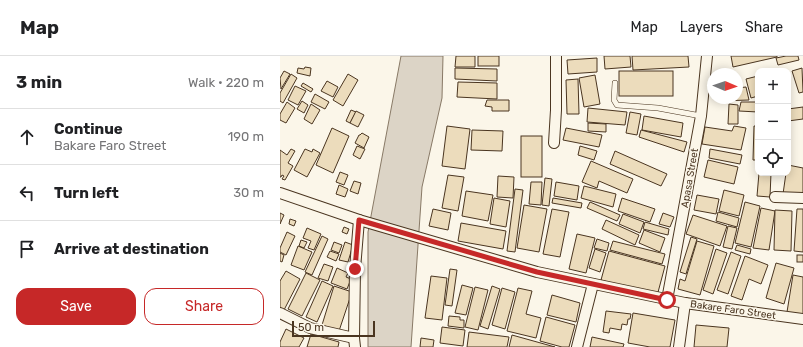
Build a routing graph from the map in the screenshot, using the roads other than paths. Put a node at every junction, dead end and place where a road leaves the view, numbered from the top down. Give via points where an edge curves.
1 (556, 56) edge
2 (707, 56) edge
3 (615, 83) dead end
4 (701, 116) junction
5 (554, 143) dead end
6 (280, 193) edge
7 (775, 197) dead end
8 (803, 198) edge
9 (360, 221) junction
10 (593, 284) junction
11 (667, 300) junction
12 (686, 303) junction
13 (280, 313) edge
14 (803, 319) edge
15 (354, 342) edge
16 (577, 347) edge
17 (679, 347) edge

1 - 5 street
2 - 4 street, Apasa Street
3 - 4 lane via 614,100 617,105 658,108
4 - 11 street, Apasa Street
6 - 9 street, Bakare Faro Street
7 - 8 street
9 - 10 street, Bakare Faro Street via 537,272
9 - 15 street via 355,269
10 - 11 street, Bakare Faro Street
10 - 16 street
11 - 12 street, Bakare Faro Street
12 - 14 street, Bakare Faro Street
12 - 17 street
13 - 15 street via 310,328

